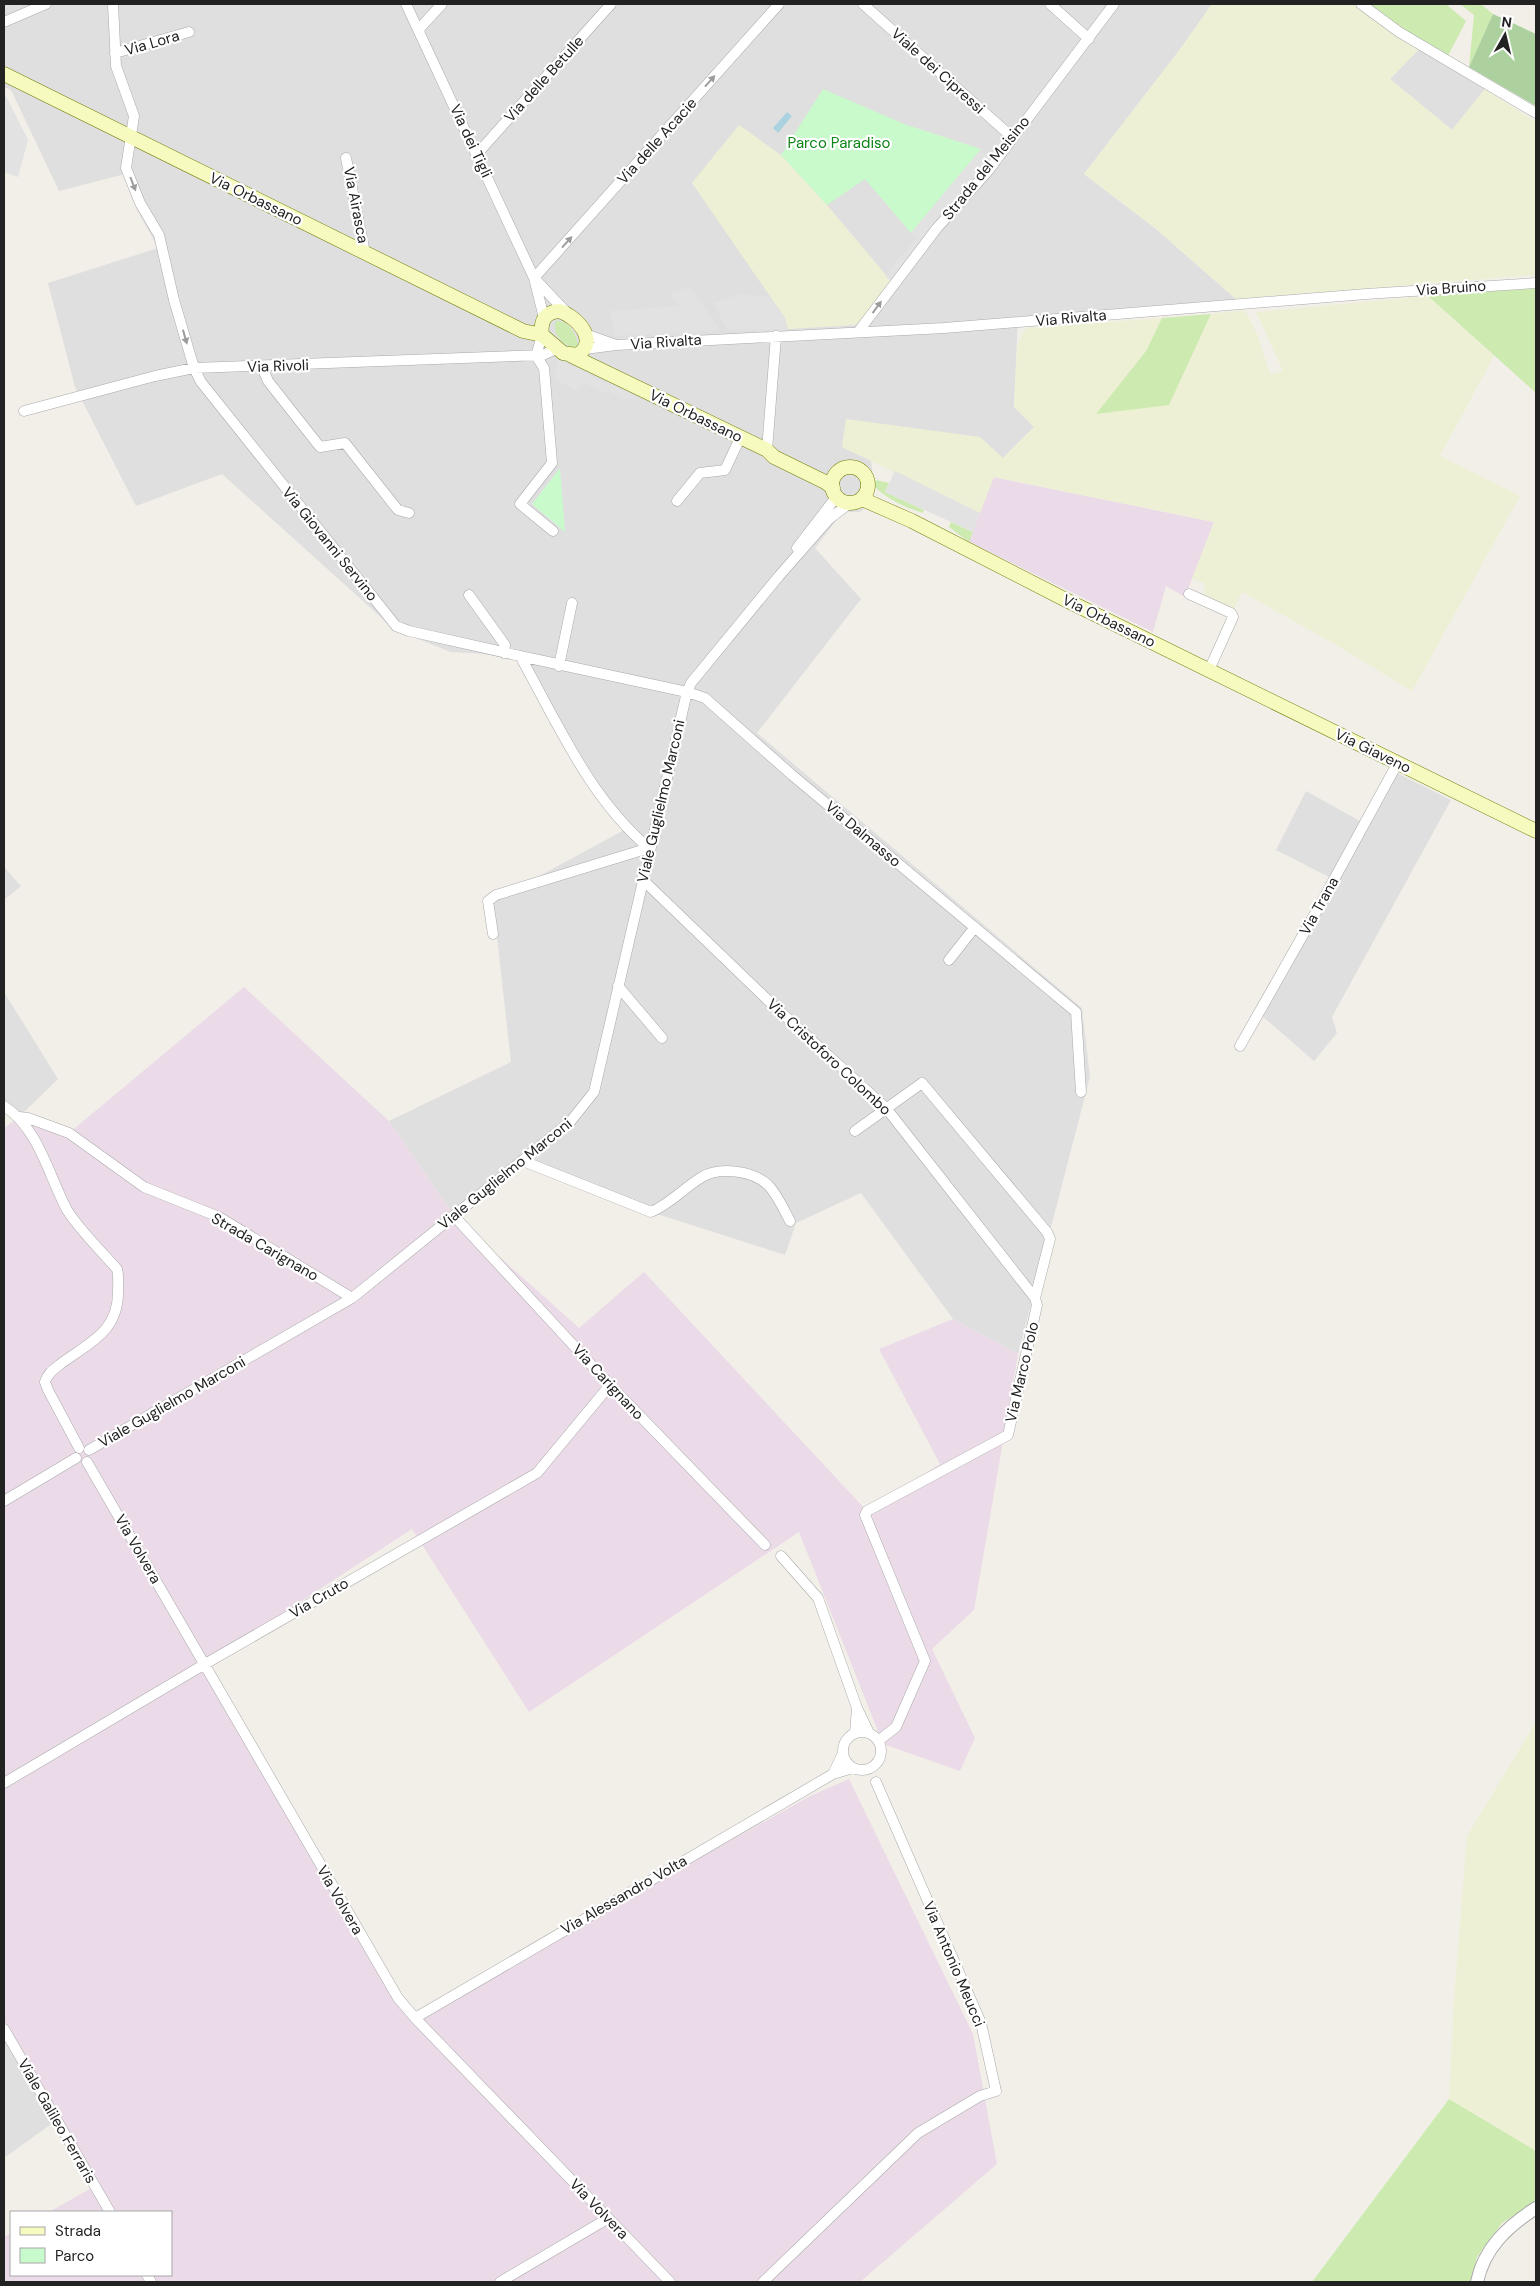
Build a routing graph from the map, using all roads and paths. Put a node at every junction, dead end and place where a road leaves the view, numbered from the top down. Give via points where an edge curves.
1 (46, 4) edge
2 (113, 4) edge
3 (406, 4) edge
4 (442, 4) edge
5 (611, 4) edge
6 (779, 4) edge
7 (863, 4) edge
8 (1050, 4) edge
9 (1114, 4) edge
10 (1361, 4) edge
11 (4, 22) edge
12 (419, 29) junction
13 (189, 32) dead end
14 (1089, 38) junction
15 (115, 53) junction
16 (4, 74) edge
17 (1536, 113) edge
18 (130, 137) junction
19 (1013, 138) junction
20 (477, 154) junction
21 (346, 158) dead end
22 (365, 252) junction
23 (534, 278) junction
24 (1536, 283) edge
25 (1366, 294) joint
26 (566, 313) junction
27 (542, 325) junction
28 (858, 332) junction
29 (585, 334) junction
30 (776, 336) junction
31 (616, 345) junction
32 (556, 349) junction
33 (584, 349) junction
34 (536, 356) junction
35 (570, 356) junction
36 (262, 367) junction
37 (194, 368) junction
38 (625, 380) junction
39 (24, 410) dead end
40 (740, 438) junction
41 (767, 450) junction
42 (838, 472) junction
43 (835, 492) junction
44 (860, 497) junction
45 (677, 501) dead end
46 (409, 513) dead end
47 (553, 531) dead end
48 (779, 576) junction
49 (1189, 594) dead end
50 (469, 595) dead end
51 (572, 604) dead end
52 (504, 652) junction
53 (520, 656) junction
54 (559, 666) junction
55 (1209, 670) junction
56 (687, 692) junction
57 (1397, 764) junction
58 (1536, 831) edge
59 (649, 848) junction
60 (642, 879) junction
61 (975, 927) junction
62 (493, 934) dead end
63 (949, 960) dead end
64 (618, 986) junction
65 (662, 1038) dead end
66 (1240, 1046) dead end
67 (1081, 1092) dead end
68 (4, 1106) edge
69 (886, 1108) junction
70 (19, 1117) junction
71 (855, 1131) dead end
72 (523, 1161) junction
73 (454, 1216) junction
74 (790, 1221) dead end
75 (352, 1298) junction
76 (1035, 1298) junction
77 (610, 1385) junction
78 (82, 1452) junction
79 (4, 1501) edge
80 (765, 1545) dead end
81 (780, 1556) dead end
82 (205, 1664) junction
83 (857, 1708) junction
84 (855, 1733) junction
85 (869, 1733) junction
86 (878, 1741) junction
87 (843, 1753) junction
88 (875, 1765) junction
89 (858, 1769) junction
90 (833, 1774) junction
91 (876, 1782) junction
92 (4, 1783) edge
93 (415, 2018) junction
94 (4, 2029) edge
95 (6, 2040) edge
96 (1536, 2208) edge
97 (109, 2211) edge
98 (607, 2219) junction
99 (500, 2282) edge
100 (670, 2282) edge
101 (763, 2282) edge
102 (1477, 2282) edge

1 - 11 street
2 - 15 street, Via Lora
3 - 12 street, Via dei Tigli
4 - 12 street
5 - 20 street, Via delle Betulle
23 -> 6 street, Via delle Acacie
7 - 19 street, Viale dei Cipressi
8 - 14 street
9 - 14 street, Strada del Meisino
10 - 17 street via 1399,32
12 - 20 street, Via dei Tigli
13 - 15 street, Via Lora
14 - 19 street, Strada del Meisino
15 - 18 street, Via Lora via 116,66 134,116
16 - 18 main road, Via Orbassano
18 - 22 main road, Via Orbassano
18 -> 37 street, Via Giovanni Servino via 126,168 140,203 159,235
28 -> 19 street, Strada del Meisino via 895,281
20 - 23 street, Via dei Tigli
21 - 22 street, Via Airasca
22 - 27 main road, Via Orbassano via 509,323
23 - 26 street, Via dei Tigli
23 - 27 street, Via dei Tigli
24 - 25 street, Via Bruino
25 - 28 street, Via Rivalta
26 - 27 main road, Via Orbassano via 554,312
26 - 29 main road
27 - 32 main road, Via Orbassano
27 - 34 street
28 - 30 street, Via Rivalta
29 - 31 street, Via Rivalta
29 - 33 main road via 587,342
30 - 31 street, Via Rivalta
30 - 41 street
31 - 33 street, Via Rivalta
32 - 34 street, Via Rivoli via 547,355
32 - 35 main road, Via Orbassano
33 - 35 main road
33 - 38 main road, Via Orbassano
34 - 36 street, Via Rivoli
34 - 47 street via 544,368 552,463 520,504
35 - 38 main road, Via Orbassano
36 - 37 street, Via Rivoli
36 - 46 street via 268,382 320,448 345,443 398,510
37 - 39 street, Via Rivoli
37 - 52 street, Via Giovanni Servino via 201,382 396,626
38 - 40 main road, Via Orbassano
40 - 41 main road, Via Orbassano
40 - 45 street via 725,470 700,473
41 - 42 main road, Via Orbassano via 825,472
41 - 43 main road, Via Orbassano via 774,457 825,482
42 - 43 main road via 833,480
42 - 44 main road, Via Orbassano via 849,467 860,470 867,479
43 - 44 main road, Via Orbassano via 844,502
43 - 48 street, Viale Guglielmo Marconi
44 - 48 street, Viale Guglielmo Marconi via 829,519
44 - 55 main road, Via Orbassano
48 - 56 street, Viale Guglielmo Marconi
49 - 55 street via 1231,613 1233,617
50 - 52 street via 505,645
51 - 54 street
52 - 53 street, Via Giovanni Servino
53 - 54 street, Via Dalmasso
53 - 59 street via 590,780 626,829
54 - 56 street, Via Dalmasso
55 - 57 main road, Via Giaveno
56 - 59 street, Viale Guglielmo Marconi
56 - 61 street, Via Dalmasso via 705,698
57 - 58 main road, Via Giaveno
57 - 66 street, Via Trana
59 - 60 street, Viale Guglielmo Marconi
59 - 62 street via 496,895 488,901
60 - 64 street, Viale Guglielmo Marconi
60 - 69 street, Via Cristoforo Colombo
61 - 63 street
61 - 67 street, Via Dalmasso via 1076,1012
64 - 65 street
64 - 72 street, Viale Guglielmo Marconi via 594,1092 570,1122
68 - 70 street
69 - 71 street, Via Marco Polo
69 - 76 street, Via Cristoforo Colombo
69 - 76 street, Via Marco Polo via 922,1083 1047,1232 1050,1239
70 - 75 street, Strada Carignano via 69,1133 144,1187 219,1217
70 - 78 street via 41,1151 68,1211 118,1274 118,1304 104,1333 51,1372 45,1382
72 - 73 street, Viale Guglielmo Marconi
72 - 74 street via 652,1212 703,1176 718,1171 738,1172 769,1185
73 - 75 street, Viale Guglielmo Marconi
73 - 77 street, Via Carignano
75 - 78 street, Viale Guglielmo Marconi
76 - 86 street, Via Marco Polo via 1037,1305 1008,1435 865,1515 925,1661 896,1727
77 - 80 street, Via Carignano
77 - 82 street, Via Cruto via 537,1473
78 - 79 street, Viale Guglielmo Marconi
78 - 82 street, Via Volvera via 80,1462 87,1462
81 - 83 street via 818,1598
82 - 92 street, Via Cruto
82 - 93 street, Via Volvera via 373,1958
83 - 84 street
83 - 85 street
84 - 85 street
84 - 87 street via 845,1741
85 - 86 street
86 - 88 street via 881,1752
87 - 89 street via 845,1759
87 - 90 street
88 - 89 street
88 - 91 street
89 - 90 street, Via Alessandro Volta
89 - 91 street
90 - 93 street, Via Alessandro Volta
91 - 101 street, Via Antonio Meucci via 981,2023 996,2091 980,2096 918,2134
93 - 98 street, Via Volvera
94 - 95 street, Viale Galileo Ferraris
95 - 97 street, Viale Galileo Ferraris
96 - 102 street via 1495,2241 1480,2267
98 - 99 street
98 - 100 street, Via Volvera

